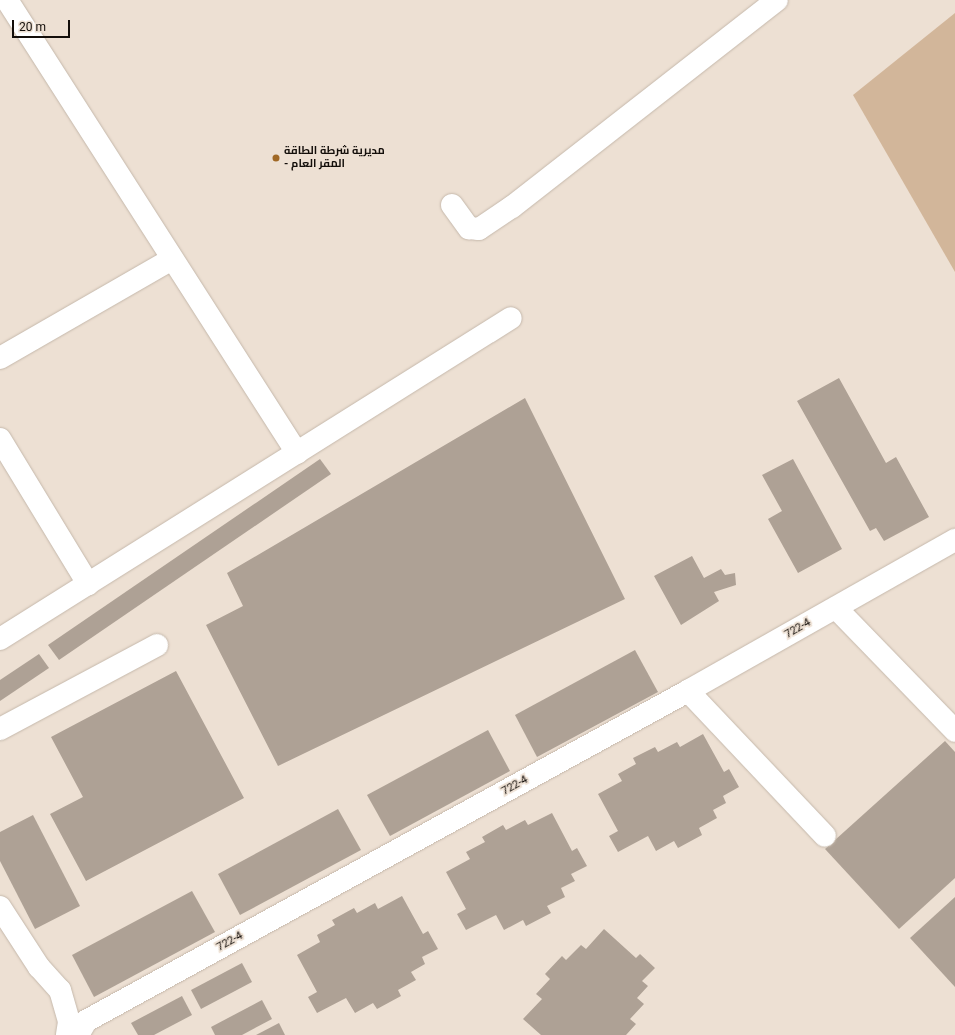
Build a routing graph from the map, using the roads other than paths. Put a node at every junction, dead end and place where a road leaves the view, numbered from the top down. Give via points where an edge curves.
1 (7, 0) edge
2 (777, 0) edge
3 (452, 205) dead end
4 (172, 259) junction
5 (511, 318) dead end
6 (0, 358) edge
7 (0, 439) edge
8 (297, 453) junction
9 (955, 540) edge
10 (88, 584) junction
11 (836, 608) junction
12 (0, 639) edge
13 (157, 646) dead end
14 (688, 691) junction
15 (0, 729) edge
16 (955, 730) edge
17 (825, 836) dead end
18 (0, 907) edge
19 (67, 1035) edge
20 (78, 1035) edge

1 - 4 street
2 - 3 street via 512,207 479,229 469,228
4 - 6 street
4 - 8 street
5 - 8 street
7 - 10 street
8 - 10 street
9 - 11 street, 722-4
10 - 12 street
11 - 14 street, 722-4
11 - 16 street
13 - 15 street
14 - 17 street
14 - 20 street, 722-4 via 86,1021
18 - 19 street via 40,967 60,990 69,1022

